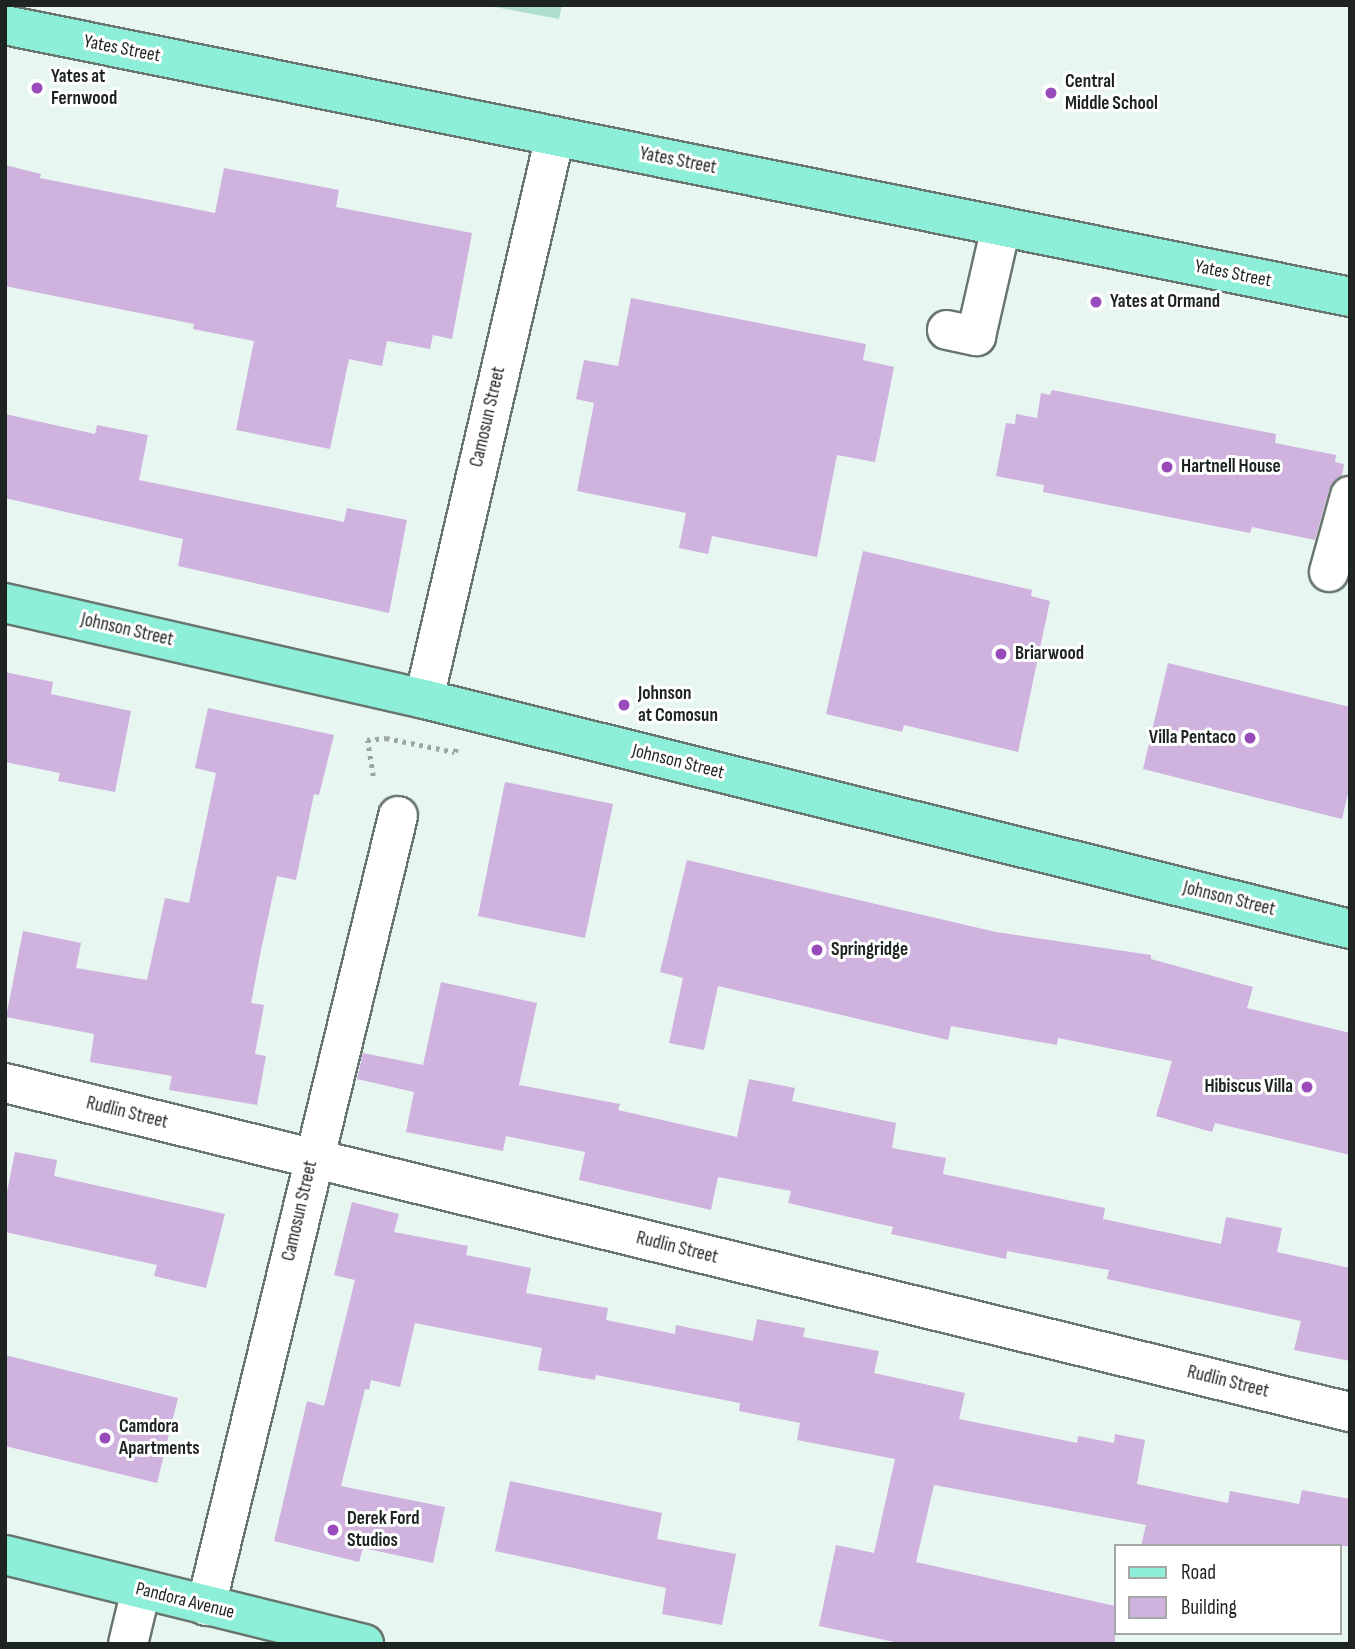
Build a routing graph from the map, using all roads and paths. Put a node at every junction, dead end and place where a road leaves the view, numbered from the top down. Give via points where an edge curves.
1 (12, 19) edge
2 (555, 136) junction
3 (1001, 227) junction
4 (1350, 298) edge
5 (947, 330) dead end
6 (1350, 496) edge
7 (1329, 572) dead end
8 (5, 603) edge
9 (424, 699) junction
10 (374, 729) dead end
11 (373, 776) dead end
12 (398, 816) dead end
13 (1350, 929) edge
14 (5, 1083) edge
15 (312, 1159) junction
16 (1350, 1412) edge
17 (5, 1555) edge
18 (141, 1590) junction
19 (206, 1606) junction
20 (128, 1644) edge
21 (364, 1644) edge

1 - 2 main road, Yates Street
2 - 3 main road, Yates Street
2 - 9 street, Camosun Street
3 - 4 main road, Yates Street
3 - 5 street via 976,336
6 - 7 street
8 - 9 main road, Johnson Street
9 - 13 main road, Johnson Street
10 - 11 path via 457,746 455,752 386,738 367,740
12 - 15 street, Camosun Street
14 - 15 street, Rudlin Street
15 - 16 street, Rudlin Street
15 - 19 street, Camosun Street
17 - 18 main road, Pandora Avenue
18 - 19 main road, Pandora Avenue
18 - 20 street
19 - 21 main road, Pandora Avenue

